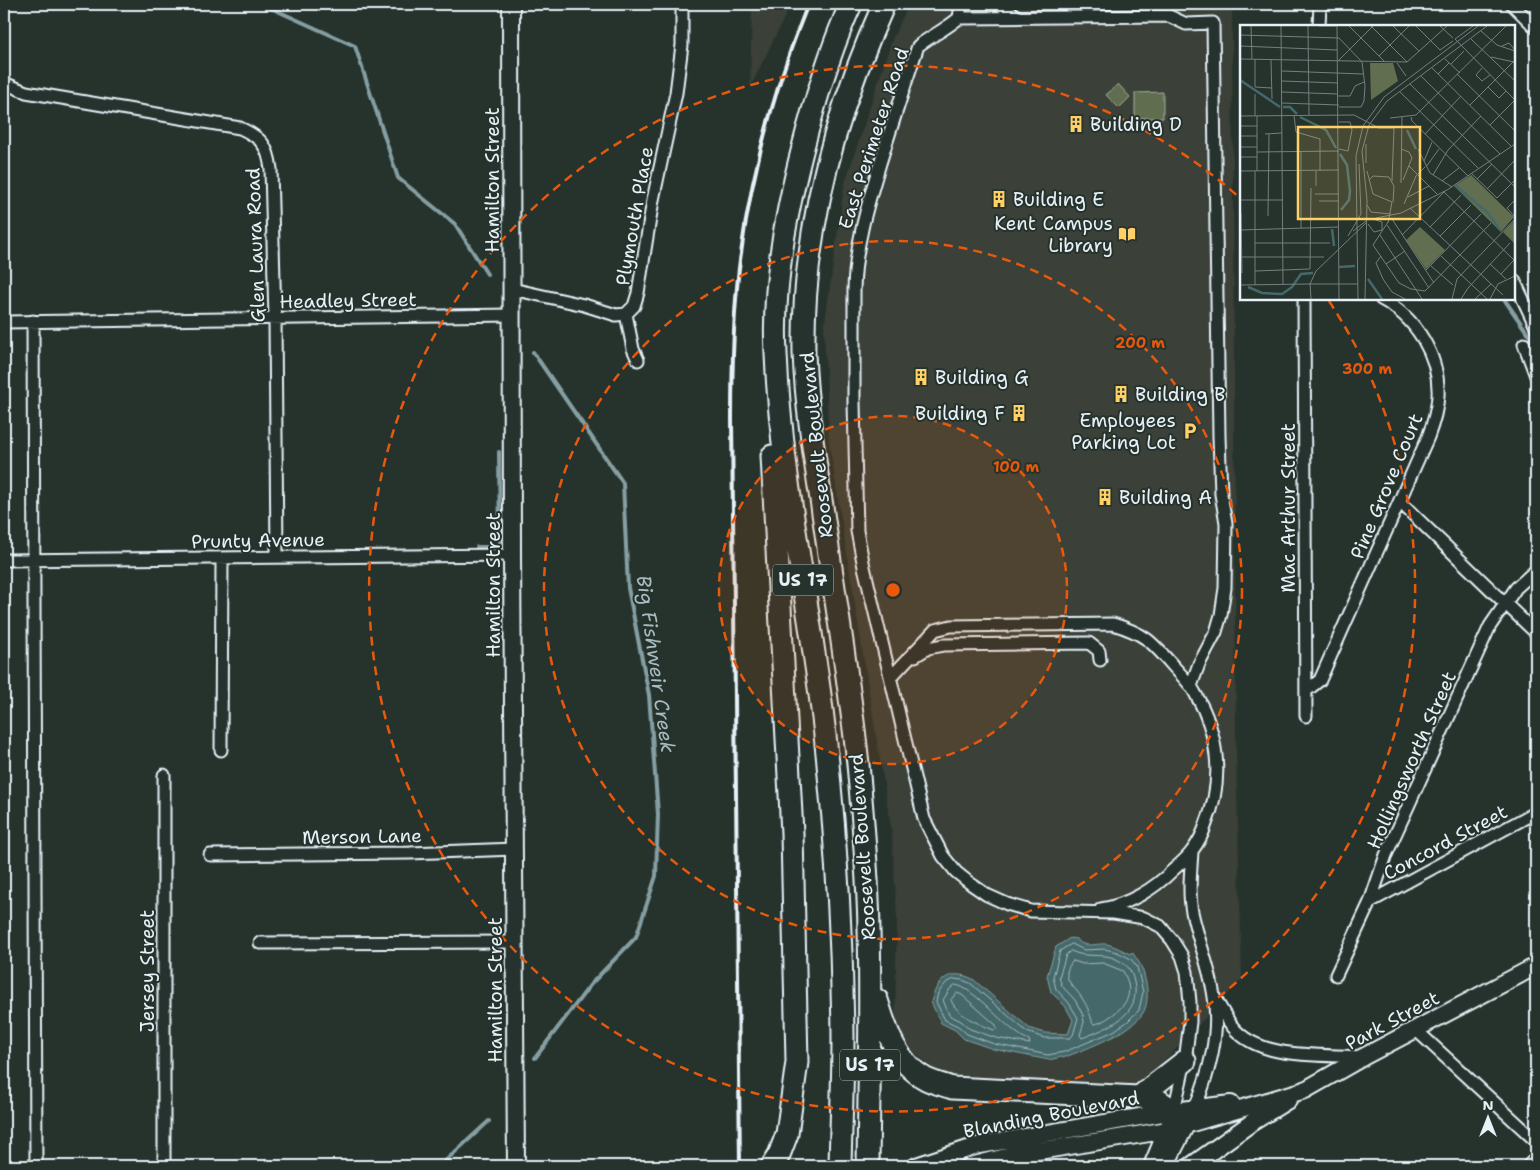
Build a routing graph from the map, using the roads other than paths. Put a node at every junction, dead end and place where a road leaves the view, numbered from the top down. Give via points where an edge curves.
1 (512, 4) edge
2 (682, 4) edge
3 (852, 4) edge
4 (884, 4) edge
5 (961, 4) edge
6 (998, 4) edge
7 (1320, 4) edge
8 (1512, 4) edge
9 (1018, 17) junction
10 (959, 18) junction
11 (1319, 25) edge
12 (1536, 28) edge
13 (4, 83) edge
14 (1515, 282) edge
15 (512, 289) junction
16 (1304, 300) edge
17 (1382, 300) edge
18 (626, 314) junction
19 (512, 315) junction
20 (275, 318) junction
21 (33, 321) junction
22 (4, 322) edge
23 (1536, 326) edge
24 (1524, 344) dead end
25 (775, 351) junction
26 (638, 360) dead end
27 (1536, 376) edge
28 (1400, 502) junction
29 (512, 555) junction
30 (278, 557) junction
31 (222, 558) junction
32 (4, 560) edge
33 (35, 560) junction
34 (1536, 570) edge
35 (1504, 603) junction
36 (1536, 633) edge
37 (1100, 660) dead end
38 (907, 661) junction
39 (891, 677) junction
40 (1191, 686) junction
41 (1306, 690) junction
42 (1306, 716) dead end
43 (221, 750) dead end
44 (164, 775) dead end
45 (1536, 812) edge
46 (515, 849) junction
47 (1192, 851) junction
48 (210, 855) dead end
49 (1370, 902) junction
50 (1082, 912) junction
51 (516, 942) junction
52 (260, 943) dead end
53 (1536, 966) edge
54 (1336, 975) dead end
55 (870, 977) junction
56 (1215, 998) junction
57 (1415, 1029) junction
58 (1363, 1057) junction
59 (1185, 1061) junction
60 (1305, 1090) junction
61 (1139, 1097) junction
62 (1263, 1101) junction
63 (1195, 1108) junction
64 (1176, 1122) junction
65 (1536, 1141) edge
66 (1536, 1158) edge
67 (775, 1161) edge
68 (869, 1162) edge
69 (36, 1166) edge
70 (164, 1166) edge
71 (516, 1166) edge
72 (840, 1166) edge
73 (916, 1166) edge
74 (970, 1166) edge
75 (1152, 1166) edge
76 (1165, 1166) edge
77 (1191, 1166) edge
78 (1528, 1166) edge

1 - 15 street, Hamilton Street
2 - 18 street, Plymouth Place via 682,45 676,94 653,200 638,293 634,306
3 - 25 highway, Roosevelt Boulevard / US 17 via 841,26 813,109 792,191 779,276
4 - 55 highway, Roosevelt Boulevard / US 17 via 857,65 826,171 812,245 804,352 810,424 858,762
5 - 10 street
6 - 9 street
7 - 11 street
8 - 12 street
9 - 10 street
9 - 40 street via 1169,16 1186,24 1213,24 1219,436 1221,494 1226,522 1225,588 1216,632
10 - 39 street, East Perimeter Road via 918,46 871,192 854,268 857,531
13 - 20 street, Glen Laura Road via 26,92 240,128 258,139 268,152 271,169
14 - 23 street
15 - 18 street, Plymouth Place via 616,315
15 - 19 street, Hamilton Street
16 - 41 street, Mac Arthur Street
17 - 28 street, Pine Grove Court via 1406,316 1420,332 1431,353 1438,395 1428,437
18 - 26 street
19 - 20 street, Headley Street
19 - 29 street, Hamilton Street
20 - 21 street, Headley Street
20 - 30 street, Glen Laura Road
21 - 22 street, Headley Street
21 - 33 street
24 - 27 street
25 - 67 highway via 773,470 792,833 797,1062 787,1134
25 - 72 highway, Roosevelt Boulevard / US 17 via 784,450 832,798 842,992
28 - 35 street
28 - 41 street, Pine Grove Court via 1320,680
29 - 30 street, Prunty Avenue
29 - 46 street, Hamilton Street
30 - 31 street, Prunty Avenue
31 - 33 street, Prunty Avenue
31 - 43 street
32 - 33 street, Prunty Avenue
33 - 69 street
34 - 35 street, Hollingsworth Street
35 - 36 street
35 - 49 street, Hollingsworth Street via 1490,626 1386,855
37 - 38 street via 1099,652 1088,643 944,644 928,648
38 - 39 street
38 - 40 street via 935,630 951,626 1113,624 1135,631 1152,642
39 - 50 street, East Perimeter Road via 919,802 930,833 956,872 987,895 1007,904 1031,911
40 - 47 street via 1212,734 1218,766 1211,811 1202,836
41 - 42 street, Mac Arthur Street
44 - 70 street, Jersey Street
45 - 49 street, Concord Street
46 - 48 street, Merson Lane
46 - 51 street, Hamilton Street
47 - 50 street via 1164,879 1126,903
47 - 56 street via 1192,910
49 - 54 street, Hollingsworth Street
50 - 59 street via 1144,918 1160,926 1172,940 1188,972 1190,1022
51 - 52 street
51 - 71 street, Hamilton Street
53 - 57 street, Park Street
55 - 61 highway via 894,1047 907,1065 927,1080 952,1088
55 - 68 highway, Roosevelt Boulevard / US 17
56 - 58 street via 1233,1028 1264,1048 1288,1053
56 - 63 street via 1211,1061
57 - 58 street, Park Street
57 - 65 street
58 - 60 street, Park Street
59 - 61 highway
59 - 64 street
60 - 62 street, Park Street
60 - 77 street via 1251,1122
61 - 64 highway via 1158,1100
62 - 63 street, Park Street
62 - 64 street, Park Street
63 - 64 street, Blanding Boulevard
64 - 73 street, Blanding Boulevard via 980,1145
64 - 74 street, Blanding Boulevard
64 - 75 street
64 - 76 street
66 - 78 street

